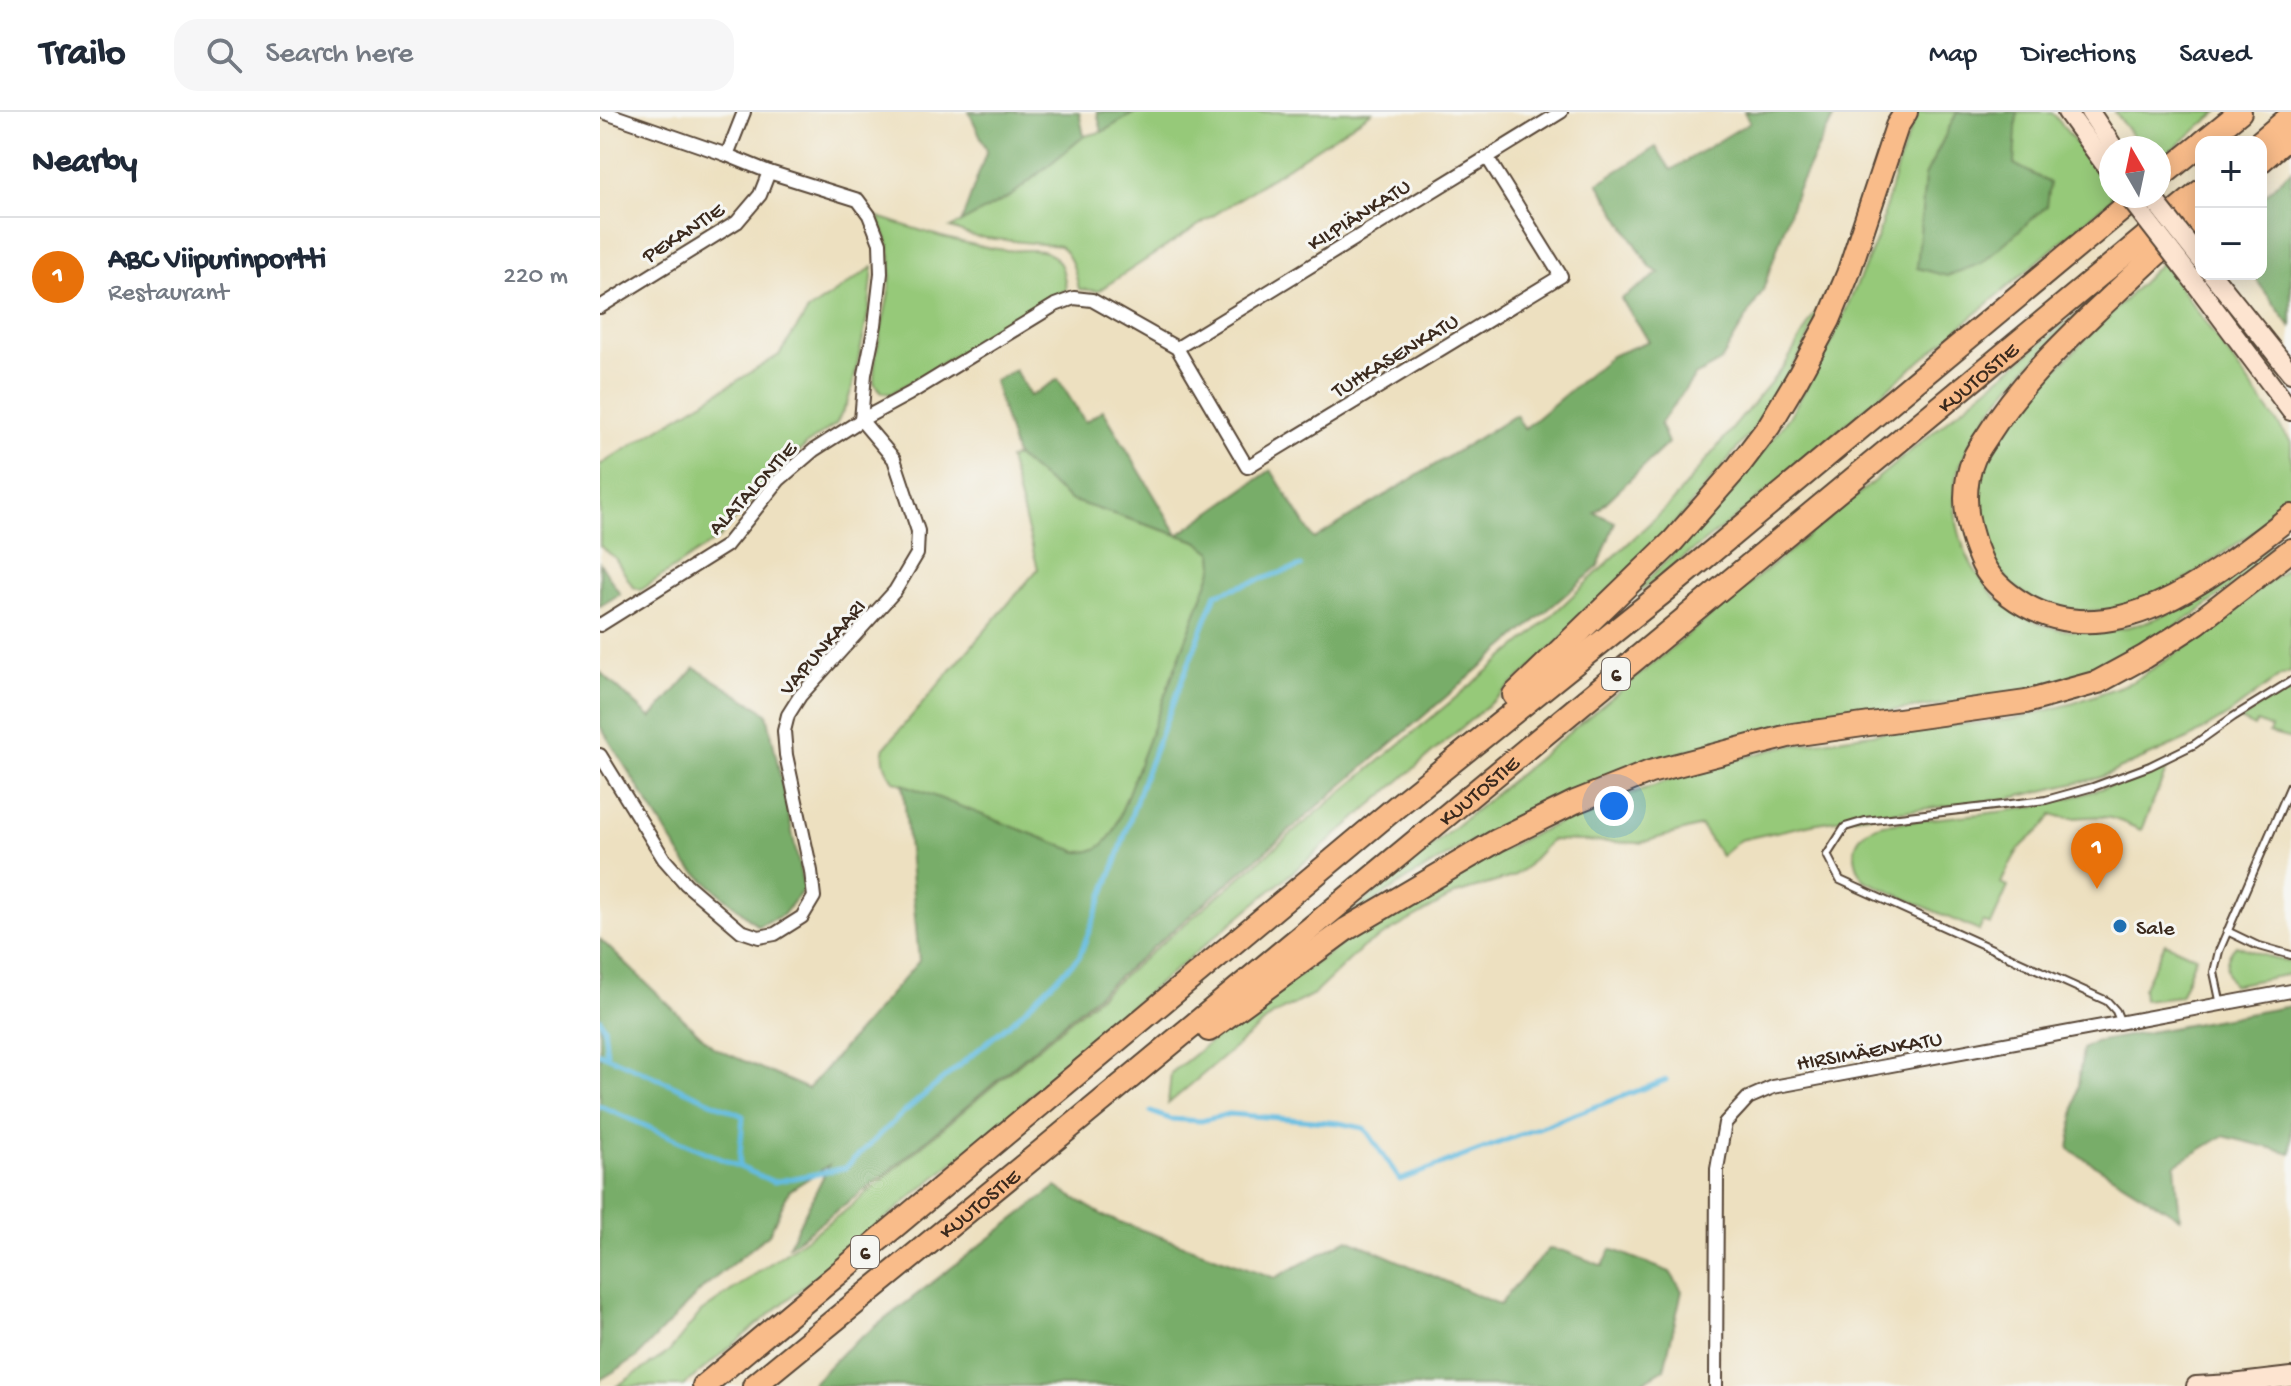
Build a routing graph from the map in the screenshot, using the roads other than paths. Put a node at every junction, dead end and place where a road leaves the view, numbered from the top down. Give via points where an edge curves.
1 (603, 112) edge
2 (744, 112) edge
3 (1561, 112) edge
4 (1906, 112) edge
5 (2067, 112) edge
6 (2090, 112) edge
7 (2240, 112) edge
8 (2291, 116) edge
9 (2291, 135) edge
10 (2101, 136) edge
11 (2211, 136) edge
12 (2267, 136) edge
13 (2099, 142) edge
14 (2195, 149) edge
15 (727, 155) junction
16 (2267, 156) edge
17 (1487, 157) junction
18 (2171, 168) edge
19 (769, 172) junction
20 (2195, 196) edge
21 (2124, 208) edge
22 (2137, 208) edge
23 (2160, 208) edge
24 (2195, 220) edge
25 (2195, 252) edge
26 (2217, 280) edge
27 (600, 307) edge
28 (1177, 348) junction
29 (2291, 373) edge
30 (2291, 411) edge
31 (861, 420) junction
32 (2291, 516) edge
33 (2291, 550) edge
34 (600, 625) edge
35 (2291, 681) edge
36 (600, 755) edge
37 (2291, 785) edge
38 (1401, 803) junction
39 (2227, 931) junction
40 (2291, 955) edge
41 (2291, 991) edge
42 (2221, 1005) junction
43 (2121, 1023) junction
44 (1033, 1158) junction
45 (2291, 1377) edge
46 (2232, 1385) edge
47 (704, 1386) edge
48 (754, 1386) edge
49 (1716, 1386) edge
50 (2196, 1386) edge

1 - 15 street
2 - 15 street
3 - 17 street, KILPIÄNKATU
4 - 38 highway via 1829,320 1769,426 1673,541
5 - 13 main road
6 - 10 main road
7 - 11 highway
8 - 12 highway
9 - 16 highway
14 - 18 highway
15 - 19 street
17 - 28 street, KILPIÄNKATU
17 - 28 street, TUHKASENKATU via 1561,276 1247,467
19 - 27 street, PEKANTIE via 760,195 737,222
19 - 31 street via 858,200 880,243 881,273
20 - 44 highway, KUUTOSTIE / 6
21 - 38 highway, KUUTOSTIE / 6 via 1666,590
22 - 30 main road, bridge
23 - 25 main road, bridge
24 - 32 highway via 2051,354 2005,407 1969,474 1965,499 1971,536 1985,570 2010,596 2039,613 2092,621 2128,616 2190,589
26 - 29 main road
28 - 31 street via 1092,300 1074,298
31 - 34 street, ALATALONTIE via 779,480 726,546
31 - 36 street, VAPUNKAARI via 894,459 918,531 917,554 895,591 788,715 786,755 814,897 802,917 775,934 759,937 741,931 664,859
33 - 44 highway via 2197,623 2098,682 2026,702 1777,738 1650,772 1549,814 1345,930
35 - 43 lane via 2195,744 2150,766 2046,800 1865,821 1845,827 1827,855 1840,880 2107,1001
37 - 39 lane
38 - 47 highway, KUUTOSTIE / 6
39 - 40 lane
39 - 42 lane via 2214,972
41 - 42 street, HIRSIMÄENKATU
42 - 43 street, HIRSIMÄENKATU
43 - 49 street, HIRSIMÄENKATU via 1773,1087 1748,1098 1725,1123 1717,1169
44 - 48 highway, KUUTOSTIE / 6
45 - 46 main road
46 - 50 main road

